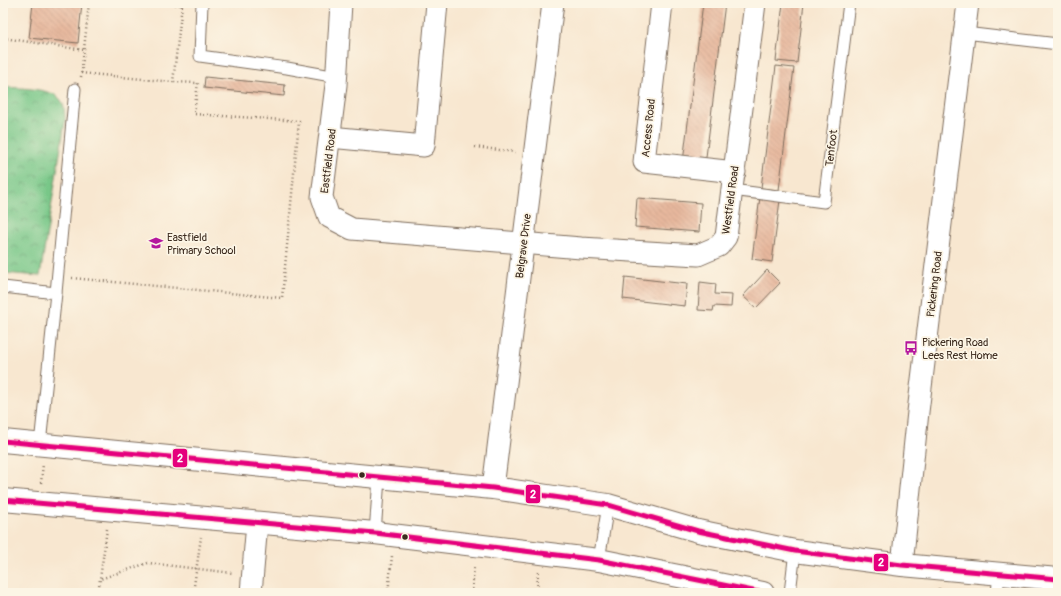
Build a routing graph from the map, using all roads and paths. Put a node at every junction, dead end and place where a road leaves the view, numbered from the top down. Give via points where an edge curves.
1 (89, 3) edge
2 (150, 3) edge
3 (202, 3) edge
4 (341, 3) edge
5 (437, 3) edge
6 (553, 3) edge
7 (662, 3) edge
8 (755, 3) edge
9 (850, 3) edge
10 (968, 3) edge
11 (964, 33) junction
12 (3, 38) edge
13 (1058, 44) edge
14 (84, 50) junction
15 (81, 73) junction
16 (337, 78) junction
17 (173, 82) junction
18 (78, 85) joint
19 (330, 138) junction
20 (475, 147) dead end
21 (516, 152) dead end
22 (734, 181) junction
23 (523, 243) junction
24 (68, 278) dead end
25 (3, 287) edge
26 (56, 293) junction
27 (3, 441) edge
28 (42, 450) junction
29 (379, 478) junction
30 (493, 488) junction
31 (3, 500) edge
32 (39, 504) junction
33 (608, 505) junction
34 (257, 523) junction
35 (113, 530) dead end
36 (194, 536) dead end
37 (387, 542) junction
38 (795, 551) junction
39 (399, 558) dead end
40 (599, 560) junction
41 (466, 564) dead end
42 (902, 565) junction
43 (196, 568) junction
44 (538, 571) dead end
45 (100, 579) junction
46 (1058, 579) edge
47 (998, 583) edge
48 (252, 584) edge
49 (98, 593) edge
50 (193, 593) edge
51 (388, 593) edge
52 (472, 593) edge
53 (538, 593) edge
54 (763, 593) edge
55 (790, 593) edge

1 - 14 path
2 - 17 path via 182,5
3 - 16 lane via 200,56
4 - 16 street, Eastfield Road
5 - 19 street via 424,146
6 - 23 street, Belgrave Drive
7 - 22 street, Access Road via 644,162
8 - 22 street, Westfield Road
9 - 22 lane, Tenfoot via 824,202
10 - 11 street, Pickering Road
11 - 13 lane
11 - 42 street, Pickering Road
12 - 14 path
14 - 15 path
15 - 17 path
15 - 18 path
16 - 19 street, Eastfield Road
17 - 24 path via 198,84 194,114 299,121 282,298
18 - 26 lane
19 - 23 street, Eastfield Road via 322,196 329,217 352,229
20 - 21 path
22 - 23 street, Westfield Road via 726,237 719,246 698,255
23 - 30 street, Belgrave Drive
25 - 26 lane
26 - 28 lane
27 - 28 main road
28 - 29 main road
28 - 32 path
29 - 30 main road
29 - 37 lane
30 - 33 main road
31 - 32 main road
32 - 34 main road
33 - 38 main road via 698,532
33 - 40 lane
34 - 37 main road
34 - 48 street
35 - 45 path via 106,529
36 - 43 path via 202,537
37 - 39 path
37 - 40 main road
37 - 51 path
38 - 42 main road
38 - 55 lane
40 - 54 main road
41 - 52 path via 474,564
42 - 47 main road
43 - 45 path via 148,563
43 - 48 path
43 - 50 path
44 - 53 path
45 - 49 path
46 - 47 main road

